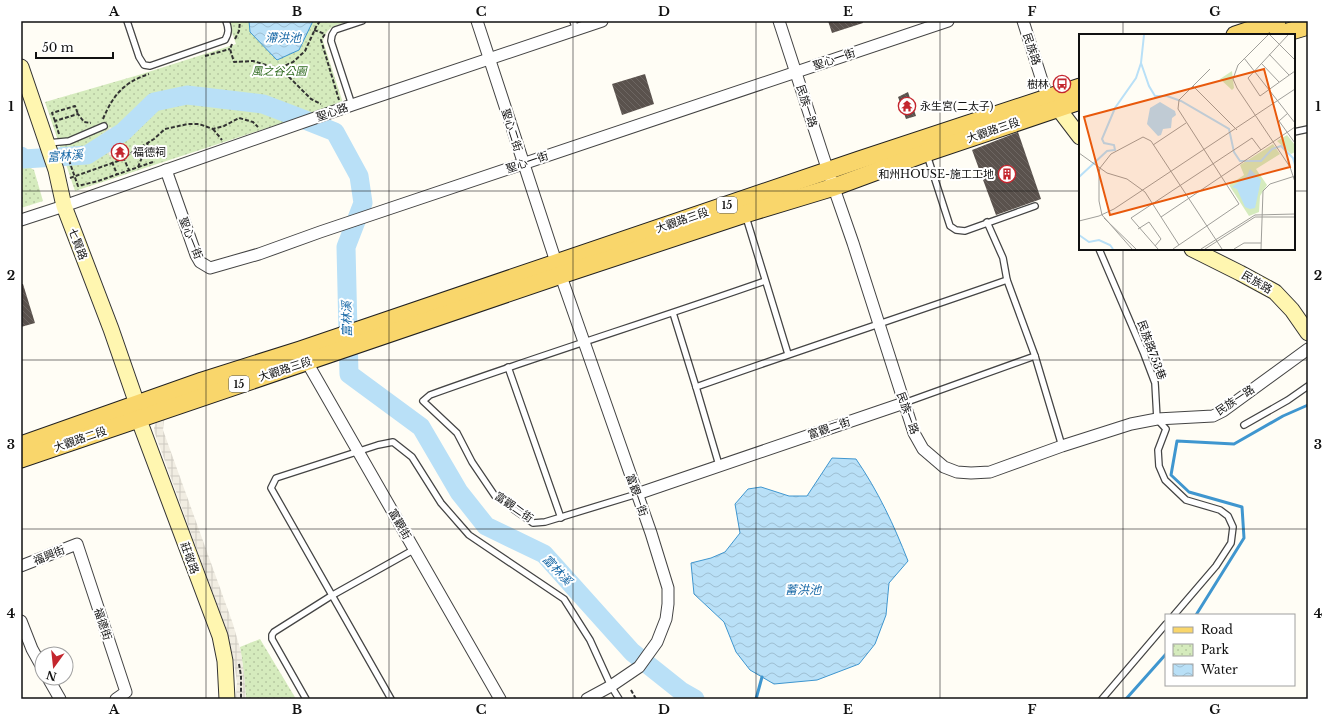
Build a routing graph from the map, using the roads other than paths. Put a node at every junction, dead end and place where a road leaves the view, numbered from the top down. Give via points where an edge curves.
1 (127, 21) edge
2 (226, 21) edge
3 (362, 21) edge
4 (477, 21) edge
5 (602, 21) edge
6 (779, 21) edge
7 (948, 21) edge
8 (1023, 21) edge
9 (1277, 21) edge
10 (574, 25) edge
11 (1308, 26) edge
12 (1238, 34) edge
13 (1281, 34) edge
14 (490, 59) junction
15 (21, 67) edge
16 (796, 72) junction
17 (1079, 88) edge
18 (1079, 101) edge
19 (1054, 103) junction
20 (352, 105) junction
21 (104, 126) dead end
22 (1308, 129) edge
23 (1295, 132) edge
24 (1079, 136) edge
25 (47, 146) junction
26 (924, 146) junction
27 (523, 164) junction
28 (166, 170) junction
29 (828, 171) junction
30 (834, 187) junction
31 (64, 206) junction
32 (1035, 206) dead end
33 (745, 214) junction
34 (21, 220) edge
35 (987, 222) junction
36 (1099, 250) edge
37 (1194, 250) edge
38 (558, 269) junction
39 (1007, 280) junction
40 (765, 281) junction
41 (673, 313) junction
42 (879, 325) junction
43 (1308, 333) edge
44 (583, 342) junction
45 (1308, 349) edge
46 (788, 354) junction
47 (303, 356) junction
48 (1035, 356) junction
49 (508, 367) junction
50 (1308, 386) edge
51 (696, 387) junction
52 (904, 402) junction
53 (138, 412) junction
54 (1157, 419) junction
55 (1244, 425) dead end
56 (21, 445) edge
57 (1062, 446) junction
58 (357, 451) junction
59 (21, 459) edge
60 (718, 465) junction
61 (637, 494) junction
62 (561, 518) junction
63 (77, 544) joint
64 (415, 549) junction
65 (21, 566) edge
66 (332, 596) junction
67 (1175, 614) edge
68 (21, 621) edge
69 (1165, 625) edge
70 (34, 653) edge
71 (53, 686) edge
72 (611, 686) junction
73 (60, 699) edge
74 (116, 699) edge
75 (227, 699) edge
76 (306, 699) edge
77 (391, 699) edge
78 (500, 699) edge
79 (587, 699) edge
80 (619, 699) edge
81 (1102, 699) edge

1 - 2 lane via 139,57 144,65 150,66 224,40 229,28
3 - 20 lane via 335,30 331,41
4 - 14 street, 聖心二街
5 - 10 street, 聖心路
6 - 16 street, 民族一路
7 - 16 street, 聖心一街
8 - 19 street, 民族路 via 1045,90
9 - 12 main road
10 - 14 street, 聖心路
11 - 13 main road
14 - 20 street, 聖心路
14 - 27 street, 聖心二街
15 - 25 street, 七賢路
16 - 27 street, 聖心一街
16 - 29 street, 民族一路
17 - 19 main road, 大觀路三段 / 15
18 - 19 main road, 大觀路三段 / 15
19 - 24 street, 民族路
19 - 26 main road, 大觀路三段 / 15
20 - 28 street, 聖心路 via 334,106 283,129
21 - 25 lane via 69,141
22 - 23 lane
25 - 31 street, 七賢路
26 - 29 main road, 大觀路三段 / 15
26 - 30 main road, 大觀路三段 / 15
26 - 35 lane via 950,226 956,230 965,230
27 - 28 street, 聖心一街 via 259,254 210,268 200,262 196,255
27 - 38 street, 聖心二街
28 - 31 street, 聖心路
29 - 30 street, 民族一路
29 - 38 main road, 大觀路三段 / 15
30 - 33 main road, 大觀路三段 / 15
30 - 42 street, 民族一路
31 - 34 street, 聖心路
31 - 53 street, 七賢路 via 111,329
32 - 35 lane
33 - 38 main road, 大觀路三段 / 15
33 - 40 lane
35 - 39 lane via 1003,258
36 - 54 lane, 民族路753巷 via 1155,383
37 - 43 street, 民族路 via 1275,292
38 - 44 street, 富觀一街
38 - 47 main road, 大觀路三段 / 15
39 - 42 lane
39 - 48 lane
40 - 41 lane, 富觀二街
40 - 46 lane
41 - 44 lane, 富觀二街
41 - 51 lane
42 - 46 lane
42 - 52 street, 民族一路
44 - 49 lane, 富觀二街
44 - 61 street, 富觀一街
45 - 54 street, 民族一路 via 1213,416
46 - 51 lane
47 - 53 main road, 大觀路三段 / 15 via 163,410
47 - 58 street, 富觀街
48 - 52 lane, 富觀二街
48 - 57 lane
49 - 62 lane
49 - 62 lane, 富觀二街 via 430,395 423,401 457,433 472,462 495,496 533,522
50 - 55 lane
51 - 60 lane
52 - 57 street, 民族一路 via 914,433 923,449 944,467 958,472 990,472
52 - 60 street, 富觀二街
53 - 56 main road, 大觀路二段 / 15
53 - 59 main road, 大觀路二段 / 15
53 - 75 street, 莊敬路 via 220,636 225,661
54 - 57 street, 民族一路 via 1131,424
54 - 67 lane, 民族路753巷 via 1166,429 1158,450 1159,466 1165,480 1186,500 1220,510 1228,516 1233,527 1231,543 1216,566
58 - 64 street, 富觀街
58 - 66 lane via 276,478 271,488
58 - 72 lane via 393,442 412,457 441,503 469,535 564,599 590,640
60 - 61 street, 富觀二街
61 - 62 lane, 富觀二街
61 - 72 street, 富觀一街 via 668,588 666,619 657,642 639,667
63 - 65 street, 福興街
63 - 74 street, 福德街 via 126,692
64 - 66 lane
64 - 78 street, 富觀街
66 - 76 lane via 272,635
66 - 77 lane
68 - 70 street
69 - 81 lane
71 - 73 street
72 - 79 street, 富觀一街
72 - 80 lane

